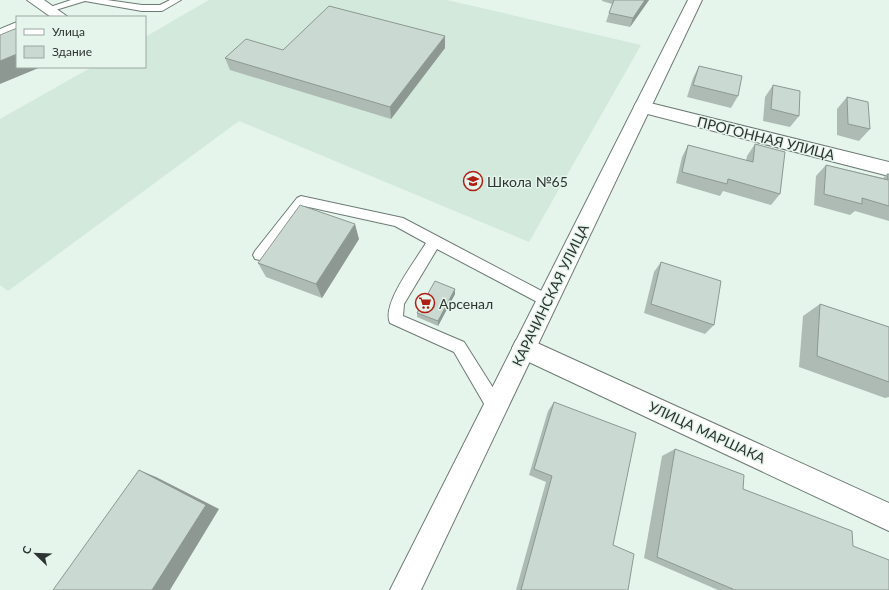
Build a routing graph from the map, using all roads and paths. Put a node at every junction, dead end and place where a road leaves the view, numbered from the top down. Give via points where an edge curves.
1 (34, 0) edge
2 (81, 0) edge
3 (89, 0) edge
4 (177, 0) edge
5 (695, 0) edge
6 (49, 9) junction
7 (36, 16) edge
8 (60, 16) edge
9 (16, 27) edge
10 (0, 36) edge
11 (642, 107) junction
12 (889, 169) edge
13 (434, 240) junction
14 (260, 254) dead end
15 (548, 301) junction
16 (524, 348) junction
17 (496, 408) junction
18 (889, 517) edge
19 (405, 590) edge

1 - 6 street
2 - 6 lane
3 - 4 lane via 142,8 162,8
5 - 11 street, КАРАЧИНСКАЯ УЛИЦА
6 - 7 street
6 - 8 street
9 - 10 street
11 - 12 street, ПРОГОННАЯ УЛИЦА
11 - 15 street, КАРАЧИНСКАЯ УЛИЦА
13 - 14 lane via 398,222 301,201
13 - 15 lane
13 - 17 lane via 398,303 395,319 459,347
15 - 16 street, КАРАЧИНСКАЯ УЛИЦА
16 - 17 street, КАРАЧИНСКАЯ УЛИЦА
16 - 18 street, УЛИЦА МАРШАКА
17 - 19 street, КАРАЧИНСКАЯ УЛИЦА

